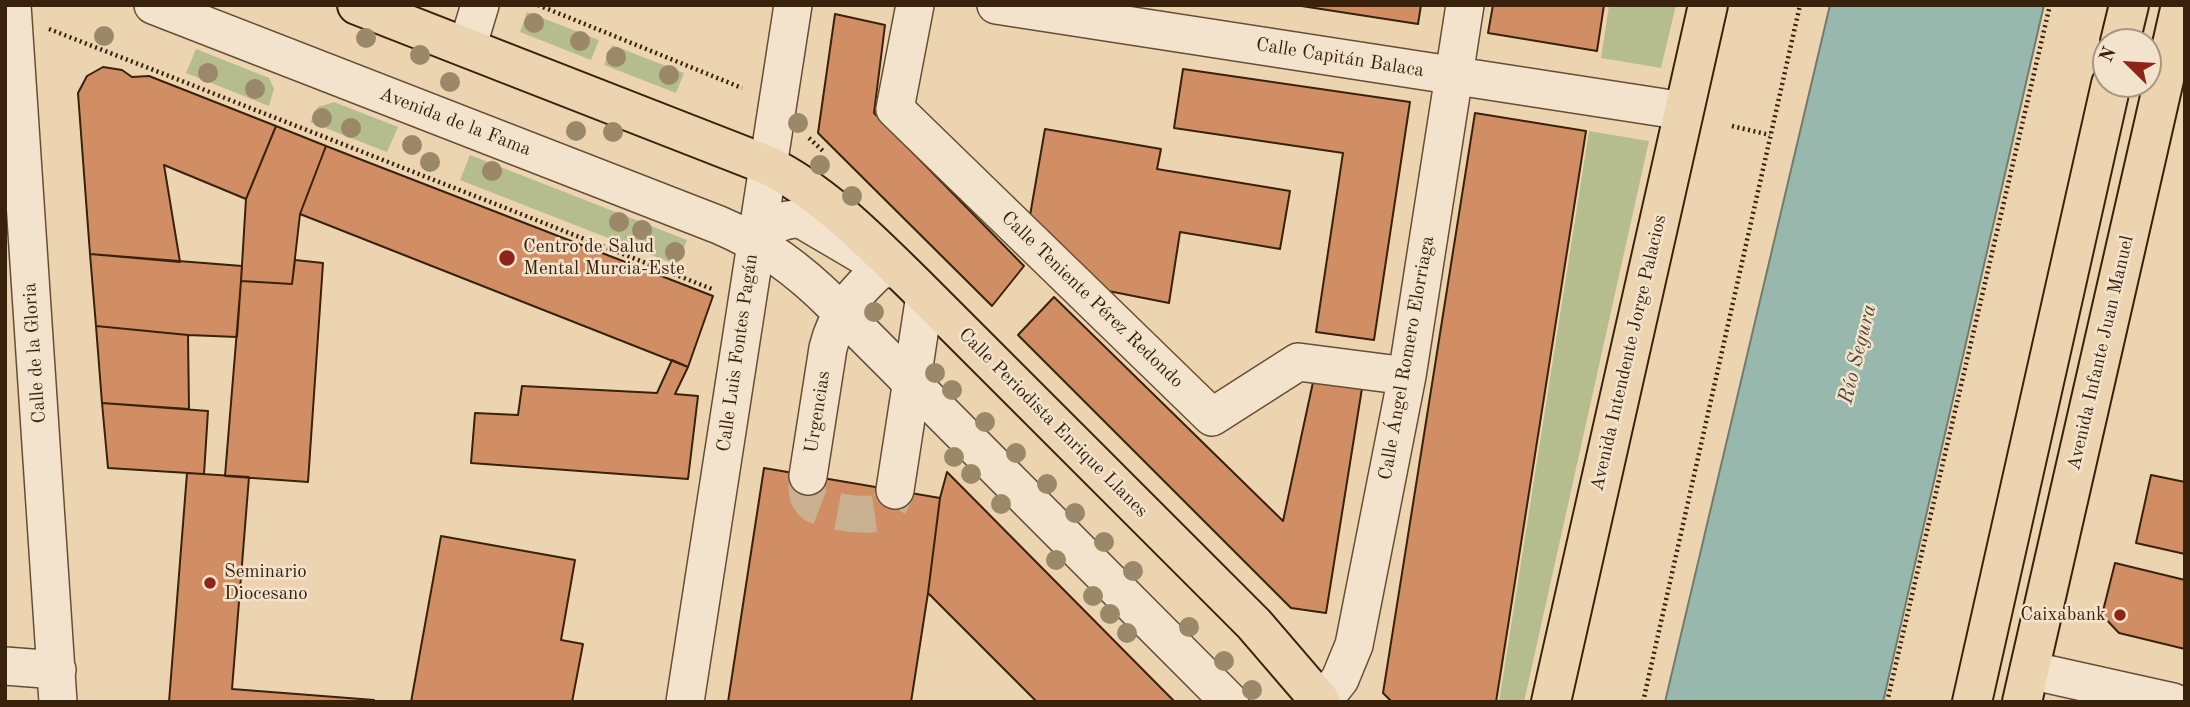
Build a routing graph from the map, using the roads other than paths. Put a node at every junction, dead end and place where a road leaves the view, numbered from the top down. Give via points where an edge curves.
1 (153, 5) edge
2 (357, 5) edge
3 (480, 5) edge
4 (793, 5) edge
5 (915, 5) edge
6 (996, 5) edge
7 (1465, 5) edge
8 (1708, 5) edge
9 (2129, 5) edge
10 (2181, 5) edge
11 (12, 10) edge
12 (1166, 18) edge
13 (2123, 28) edge
14 (2185, 42) edge
15 (467, 48) junction
16 (1454, 75) junction
17 (2162, 82) edge
18 (2162, 84) edge
19 (2108, 98) edge
20 (2158, 98) edge
21 (1684, 111) junction
22 (767, 165) junction
23 (755, 241) junction
24 (884, 267) junction
25 (921, 291) junction
26 (842, 312) junction
27 (1407, 376) junction
28 (912, 383) junction
29 (808, 475) tunnel mouth
30 (895, 490) tunnel mouth
31 (5, 666) edge
32 (57, 686) edge
33 (2025, 686) edge
34 (685, 702) edge
35 (1230, 702) edge
36 (1321, 702) edge
37 (1550, 702) edge
38 (1972, 702) edge
39 (2173, 702) edge

1 - 23 street, Avenida de la Fama
2 - 15 main road
3 - 15 street
4 - 22 street, Calle Luis Fontes Pagán
5 - 27 street, Calle Teniente Pérez Redondo via 895,109 1212,417 1298,362
6 - 12 street, Calle Capitán Balaca
7 - 16 street, Calle Ángel Romero Elorriaga
8 - 21 main road, Avenida Intendente Jorge Palacios
9 - 13 main road
10 - 17 main road, Avenida Infante Juan Manuel
11 - 32 street, Calle de la Gloria
12 - 16 street, Calle Capitán Balaca
14 - 18 street
15 - 22 main road
16 - 21 street, Calle Capitán Balaca
16 - 27 street, Calle Ángel Romero Elorriaga
19 - 38 main road
20 - 33 main road, Avenida Infante Juan Manuel
21 - 37 main road, Avenida Intendente Jorge Palacios
22 - 23 street, Calle Luis Fontes Pagán
22 - 25 main road, Calle Periodista Enrique Llanes via 810,191
23 - 24 street via 772,226 801,219
23 - 26 street via 800,272
23 - 34 street, Calle Luis Fontes Pagán
24 - 25 street
24 - 26 street, Urgencias via 857,290
25 - 28 street
25 - 36 main road, Calle Periodista Enrique Llanes via 1254,624
26 - 28 street
26 - 29 street, Urgencias via 828,348
27 - 36 street, Calle Ángel Romero Elorriaga via 1354,645 1340,679
28 - 30 street
28 - 35 street
31 - 32 street
33 - 39 street

